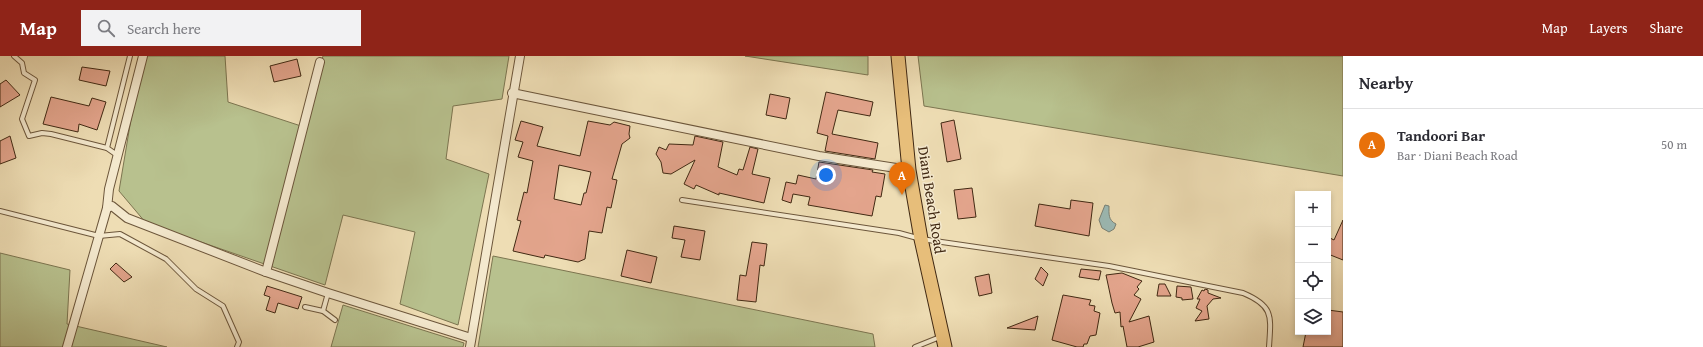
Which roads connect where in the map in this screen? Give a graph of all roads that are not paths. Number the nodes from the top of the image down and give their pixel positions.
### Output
1 (14, 56) edge
2 (130, 56) edge
3 (143, 56) edge
4 (520, 56) edge
5 (898, 56) edge
6 (320, 62) dead end
7 (512, 93) junction
8 (107, 148) junction
9 (117, 155) junction
10 (909, 170) junction
11 (682, 200) dead end
12 (107, 208) junction
13 (0, 211) edge
14 (99, 236) junction
15 (921, 238) junction
16 (266, 272) junction
17 (328, 293) junction
18 (305, 307) dead end
19 (323, 311) junction
20 (335, 320) dead end
21 (471, 338) junction
22 (944, 342) edge
23 (67, 347) edge
24 (237, 347) edge
25 (470, 347) edge
26 (914, 347) edge
27 (1269, 347) edge

1 - 8 lane
2 - 8 lane
3 - 9 street
4 - 7 street
5 - 10 main road, Diani Beach Road
6 - 16 street
7 - 10 street
7 - 21 street
8 - 9 lane
9 - 12 street
10 - 15 main road, Diani Beach Road
11 - 15 lane
12 - 14 street
12 - 16 street
13 - 14 lane
14 - 23 street
14 - 24 lane
15 - 22 main road, Diani Beach Road
15 - 27 lane
16 - 17 street
17 - 19 lane
17 - 21 street
18 - 19 lane
19 - 20 lane
21 - 25 street
22 - 26 lane

